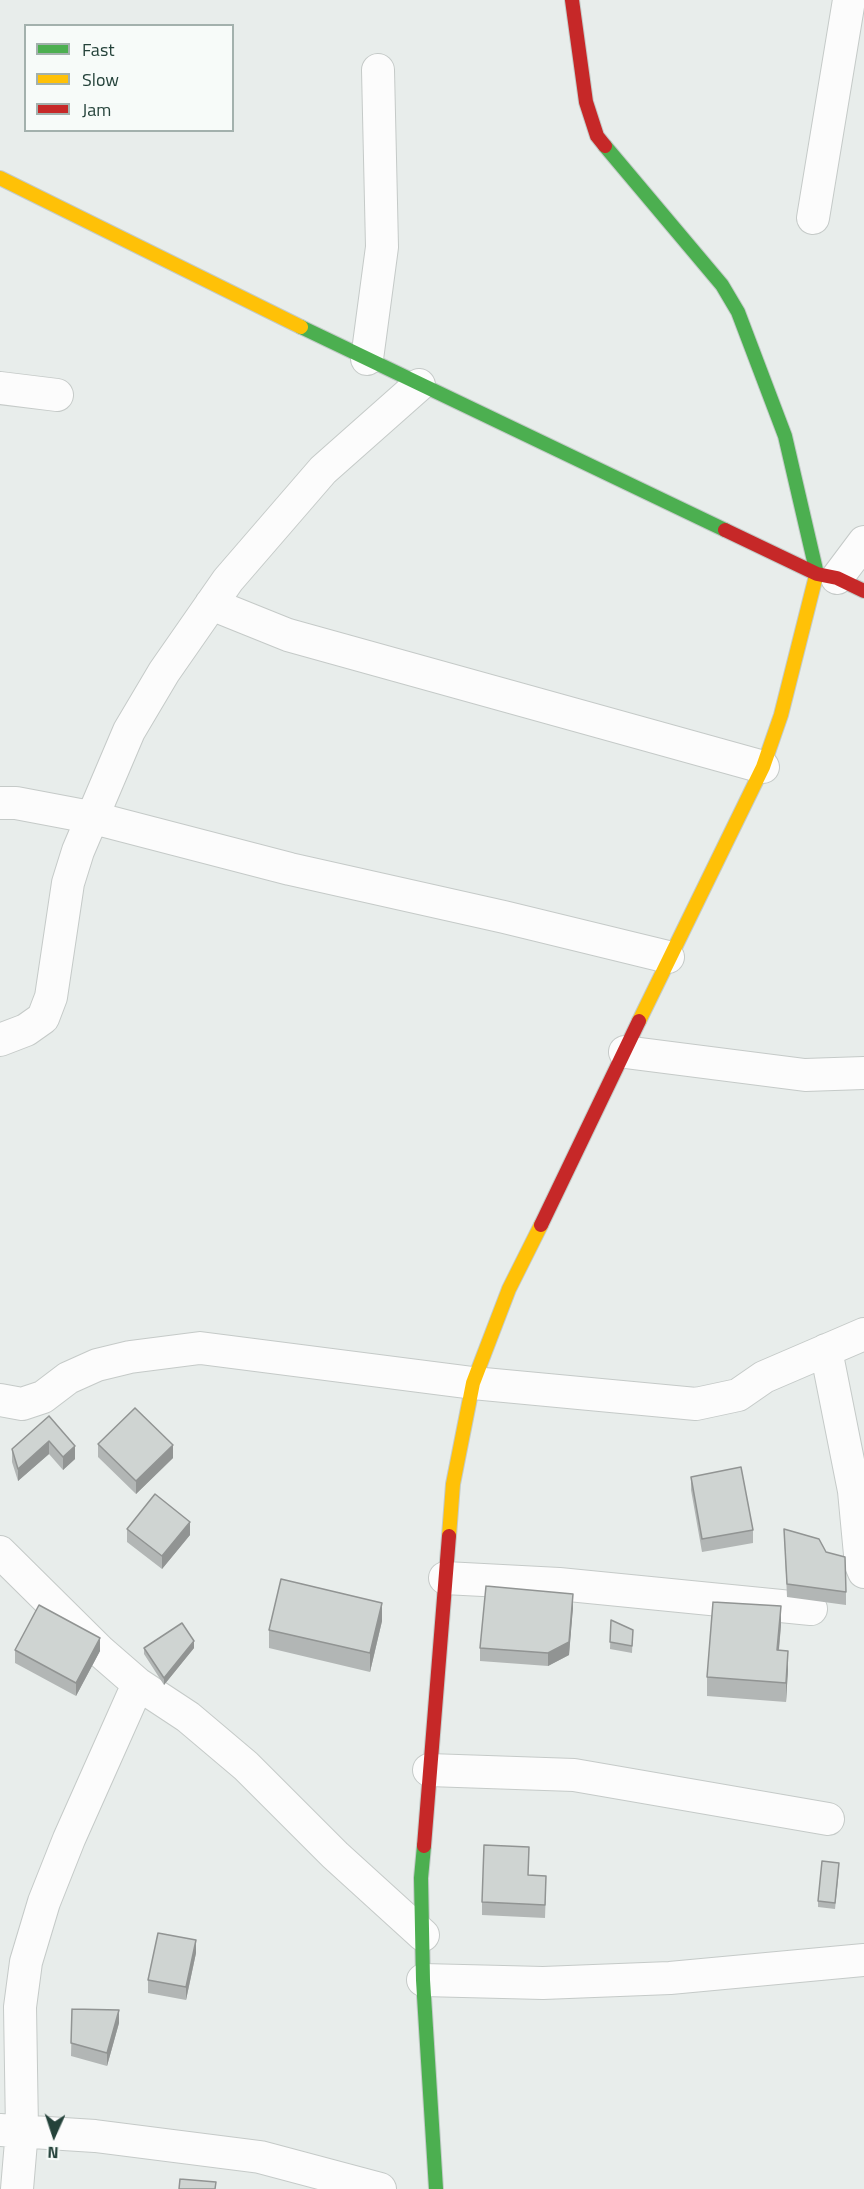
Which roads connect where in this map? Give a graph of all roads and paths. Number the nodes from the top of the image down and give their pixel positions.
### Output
1 (572, 0) edge
2 (849, 0) edge
3 (378, 70) dead end
4 (0, 178) edge
5 (813, 218) dead end
6 (367, 359) junction
7 (419, 385) junction
8 (0, 388) edge
9 (57, 395) dead end
10 (864, 542) edge
11 (839, 581) edge
12 (211, 604) junction
13 (763, 767) junction
14 (0, 803) edge
15 (90, 817) junction
16 (668, 957) junction
17 (0, 1040) edge
18 (625, 1052) junction
19 (864, 1073) edge
20 (864, 1334) edge
21 (825, 1350) junction
22 (473, 1383) junction
23 (0, 1400) edge
24 (0, 1552) edge
25 (864, 1572) edge
26 (445, 1578) junction
27 (811, 1609) dead end
28 (138, 1684) junction
29 (429, 1770) junction
30 (828, 1819) dead end
31 (423, 1935) junction
32 (864, 1960) edge
33 (423, 1980) junction
34 (11, 2130) edge
35 (17, 2189) edge
36 (380, 2189) edge
37 (436, 2189) edge

1 - 11 street
2 - 5 street
3 - 6 street
4 - 6 street
6 - 7 street
7 - 11 street
7 - 12 street
8 - 9 street
10 - 11 street
11 - 13 street
12 - 13 street
12 - 15 street
13 - 16 street
14 - 15 street
15 - 16 street
15 - 17 street
16 - 18 street
18 - 19 street
18 - 22 street
20 - 21 street
21 - 22 street
21 - 25 street
22 - 23 street
22 - 26 street
24 - 28 street
26 - 27 street
26 - 29 street
28 - 31 street
28 - 34 street
29 - 30 street
29 - 31 street
31 - 33 street
32 - 33 street
33 - 37 street
34 - 35 street
34 - 36 street

